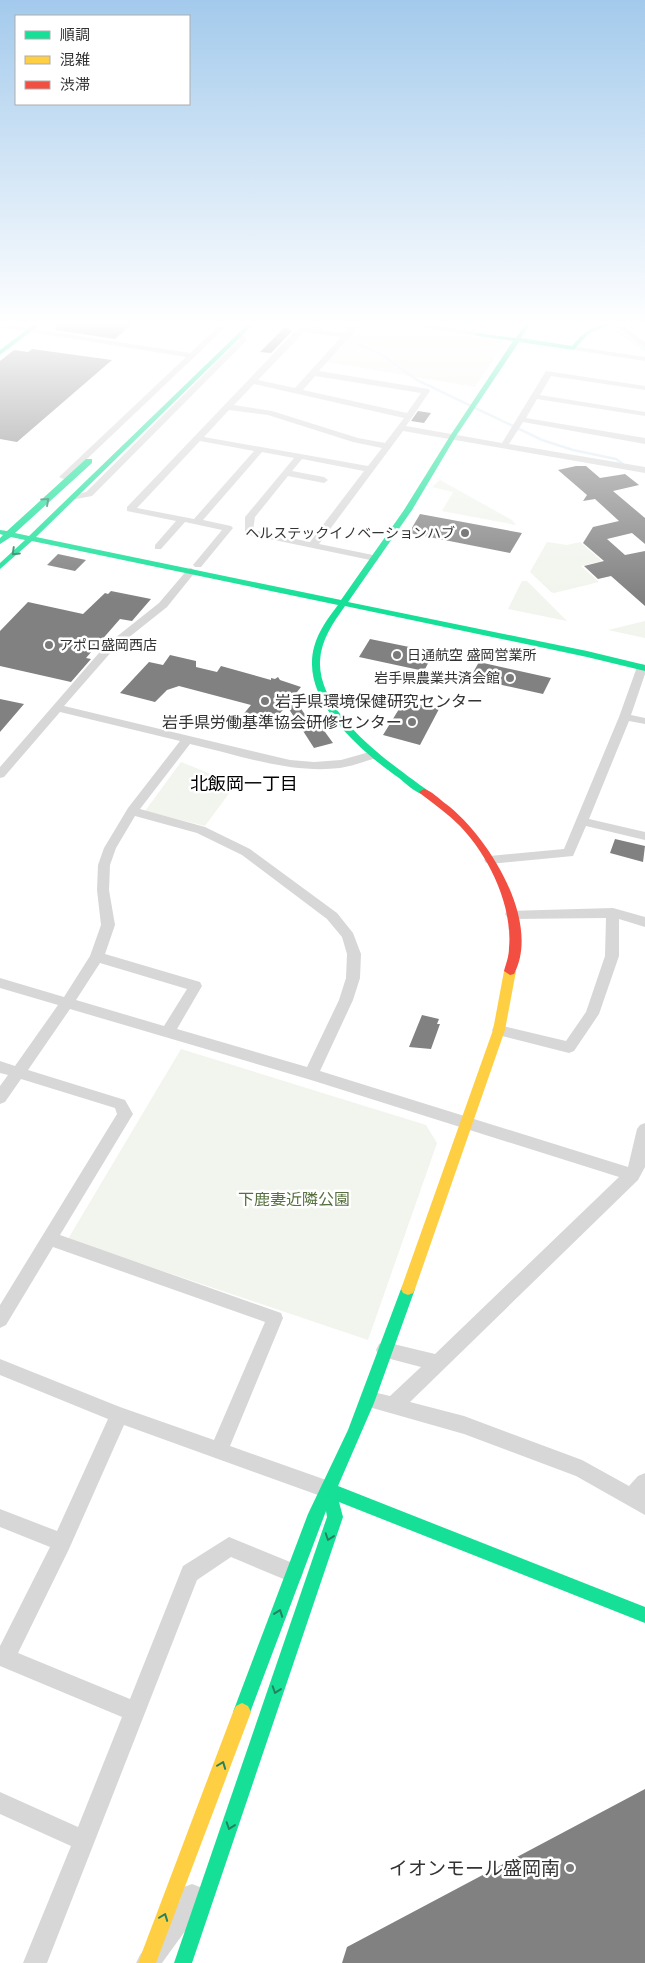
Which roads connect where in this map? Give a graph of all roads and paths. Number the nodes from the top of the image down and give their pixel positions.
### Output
1 (127, 416) edge
2 (137, 416) edge
3 (158, 416) edge
4 (220, 416) edge
5 (274, 416) edge
6 (408, 416) edge
7 (466, 416) edge
8 (521, 416) edge
9 (519, 419) junction
10 (401, 428) junction
11 (453, 436) junction
12 (198, 438) junction
13 (645, 441) edge
14 (387, 446) junction
15 (504, 446) junction
16 (260, 449) junction
17 (300, 456) junction
18 (369, 469) junction
19 (645, 470) edge
20 (287, 473) junction
21 (70, 479) junction
22 (324, 480) dead end
23 (183, 519) junction
24 (0, 522) edge
25 (196, 522) junction
26 (19, 526) junction
27 (5, 533) edge
28 (34, 534) junction
29 (0, 542) edge
30 (313, 545) junction
31 (158, 547) dead end
32 (375, 558) junction
33 (0, 567) edge
34 (195, 568) junction
35 (346, 600) junction
36 (644, 664) edge
37 (57, 708) junction
38 (625, 717) junction
39 (645, 721) edge
40 (187, 740) junction
41 (373, 754) junction
42 (0, 774) edge
43 (132, 811) junction
44 (582, 822) junction
45 (645, 836) edge
46 (490, 860) junction
47 (613, 913) junction
48 (512, 914) junction
49 (645, 922) edge
50 (97, 957) junction
51 (0, 983) edge
52 (67, 1003) junction
53 (499, 1030) junction
54 (168, 1032) junction
55 (0, 1067) edge
56 (18, 1072) junction
57 (311, 1074) junction
58 (0, 1098) edge
59 (467, 1123) junction
60 (645, 1129) edge
61 (645, 1154) edge
62 (632, 1175) junction
63 (49, 1238) junction
64 (0, 1320) edge
65 (385, 1350) junction
66 (438, 1363) junction
67 (0, 1367) edge
68 (369, 1399) junction
69 (394, 1405) junction
70 (119, 1415) junction
71 (219, 1449) junction
72 (645, 1482) edge
73 (330, 1490) junction
74 (638, 1502) edge
75 (0, 1518) edge
76 (62, 1542) junction
77 (293, 1573) junction
78 (645, 1615) edge
79 (3, 1657) edge
80 (136, 1712) junction
81 (246, 1780) junction
82 (0, 1803) edge
83 (85, 1841) junction
84 (35, 1963) edge
85 (147, 1963) edge
86 (183, 1963) edge

1 - 21 street
2 - 21 main road
3 - 28 main road
4 - 12 street
5 - 14 street
6 - 10 street
7 - 11 main road
8 - 9 street
9 - 13 street
9 - 15 street
10 - 11 street
10 - 14 street
11 - 15 street
11 - 32 main road
12 - 16 street
12 - 23 street
14 - 18 street
15 - 19 street
16 - 17 street
16 - 25 street
17 - 18 street
17 - 20 street
18 - 30 street
20 - 22 street
20 - 30 street
26 -> 21 main road
23 - 25 street
23 - 31 street
24 - 26 main road
25 - 34 street
26 - 27 main road
26 - 28 main road
27 - 28 main road
27 - 29 main road
28 -> 33 main road
28 - 34 main road
30 - 32 street
32 - 35 main road
34 - 35 main road
34 - 37 street
35 - 36 main road
35 - 41 main road
36 - 38 street
37 - 40 street
37 - 42 street
38 - 39 street
38 - 44 street
40 - 41 street
40 - 43 street
41 - 46 main road
43 - 50 street
43 - 57 street
44 - 45 street
44 - 46 street
46 - 48 main road
47 - 48 street
47 - 49 street
47 - 53 street
48 - 53 main road
50 - 52 street
50 - 54 street
51 - 52 street
52 - 54 street
52 - 56 street
53 - 59 main road
54 - 57 street
55 - 56 street
56 - 58 street
56 - 63 street
57 - 59 street
59 - 62 street
59 - 65 main road
60 - 62 street
61 - 62 street
62 - 66 street
63 - 64 street
63 - 71 street
65 - 66 street
65 - 68 main road
66 - 69 street
67 - 70 street
68 - 69 street
68 - 73 main road
69 - 74 street
70 - 71 street
70 - 76 street
71 - 73 street
72 - 74 street
73 - 77 main road
73 - 78 main road
73 -> 81 main road
75 - 76 street
76 - 79 street
77 - 80 street
85 -> 77 main road
79 - 80 street
80 - 83 street
81 - 85 street
81 -> 86 main road
82 - 83 street
83 - 84 street

